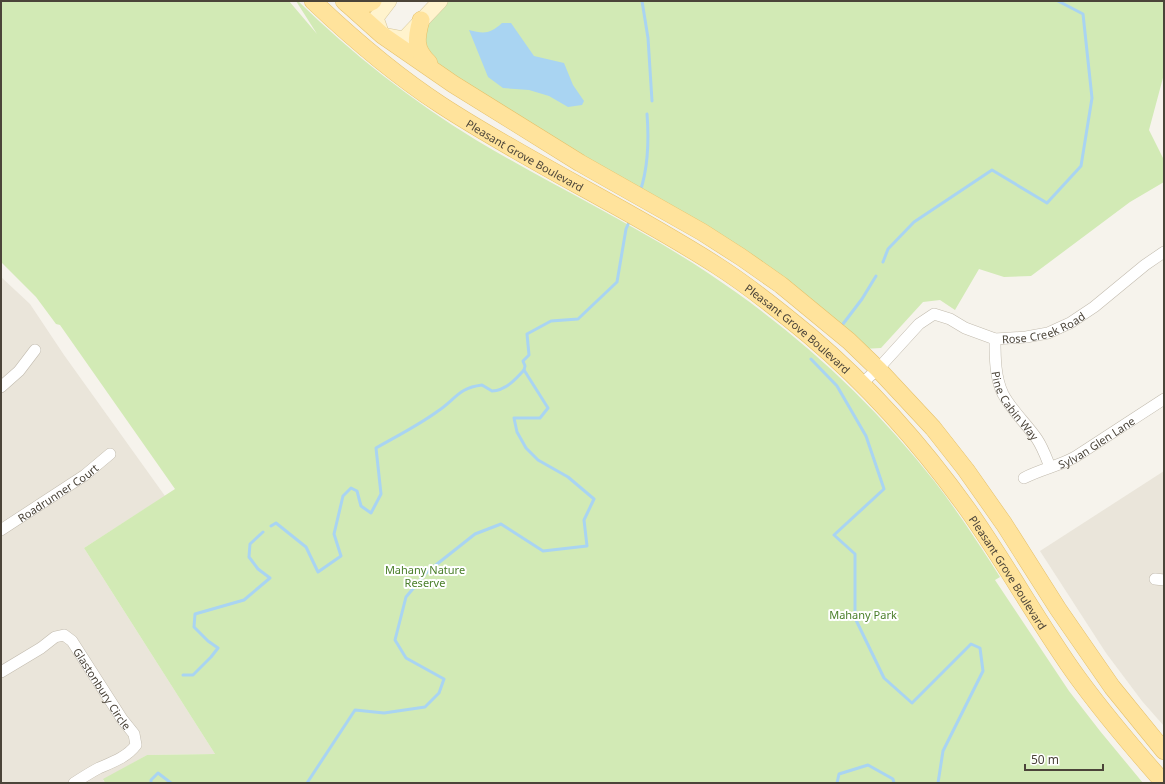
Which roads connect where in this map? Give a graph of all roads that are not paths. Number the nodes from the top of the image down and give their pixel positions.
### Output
1 (313, 1) edge
2 (373, 1) edge
3 (390, 1) edge
4 (440, 1) edge
5 (345, 2) edge
6 (421, 20) junction
7 (382, 35) junction
8 (369, 52) junction
9 (453, 84) junction
10 (1164, 252) edge
11 (995, 338) junction
12 (35, 350) dead end
13 (878, 369) junction
14 (861, 384) junction
15 (1, 387) edge
16 (1164, 399) edge
17 (110, 454) dead end
18 (1050, 467) junction
19 (1024, 478) dead end
20 (2, 527) edge
21 (1, 672) edge
22 (1164, 751) edge
23 (74, 783) edge
24 (1164, 783) edge

1 - 8 main road, Pleasant Grove Boulevard
2 - 5 main road
3 - 7 street
4 - 6 street
5 - 7 main road, Pleasant Grove Boulevard
6 - 7 street
6 - 9 main road
7 - 8 street
7 - 9 main road, Pleasant Grove Boulevard
8 - 14 main road, Pleasant Grove Boulevard
9 - 13 main road, Pleasant Grove Boulevard
10 - 11 street, Rose Creek Road
11 - 13 street, Rose Creek Road
11 - 18 street, Pine Cabin Way
12 - 15 street
13 - 14 street, Rose Creek Road
13 - 22 main road, Pleasant Grove Boulevard
14 - 24 main road, Pleasant Grove Boulevard
16 - 18 street, Sylvan Glen Lane
17 - 20 street, Roadrunner Court
18 - 19 street, Sylvan Glen Lane
21 - 23 street, Glastonbury Circle

